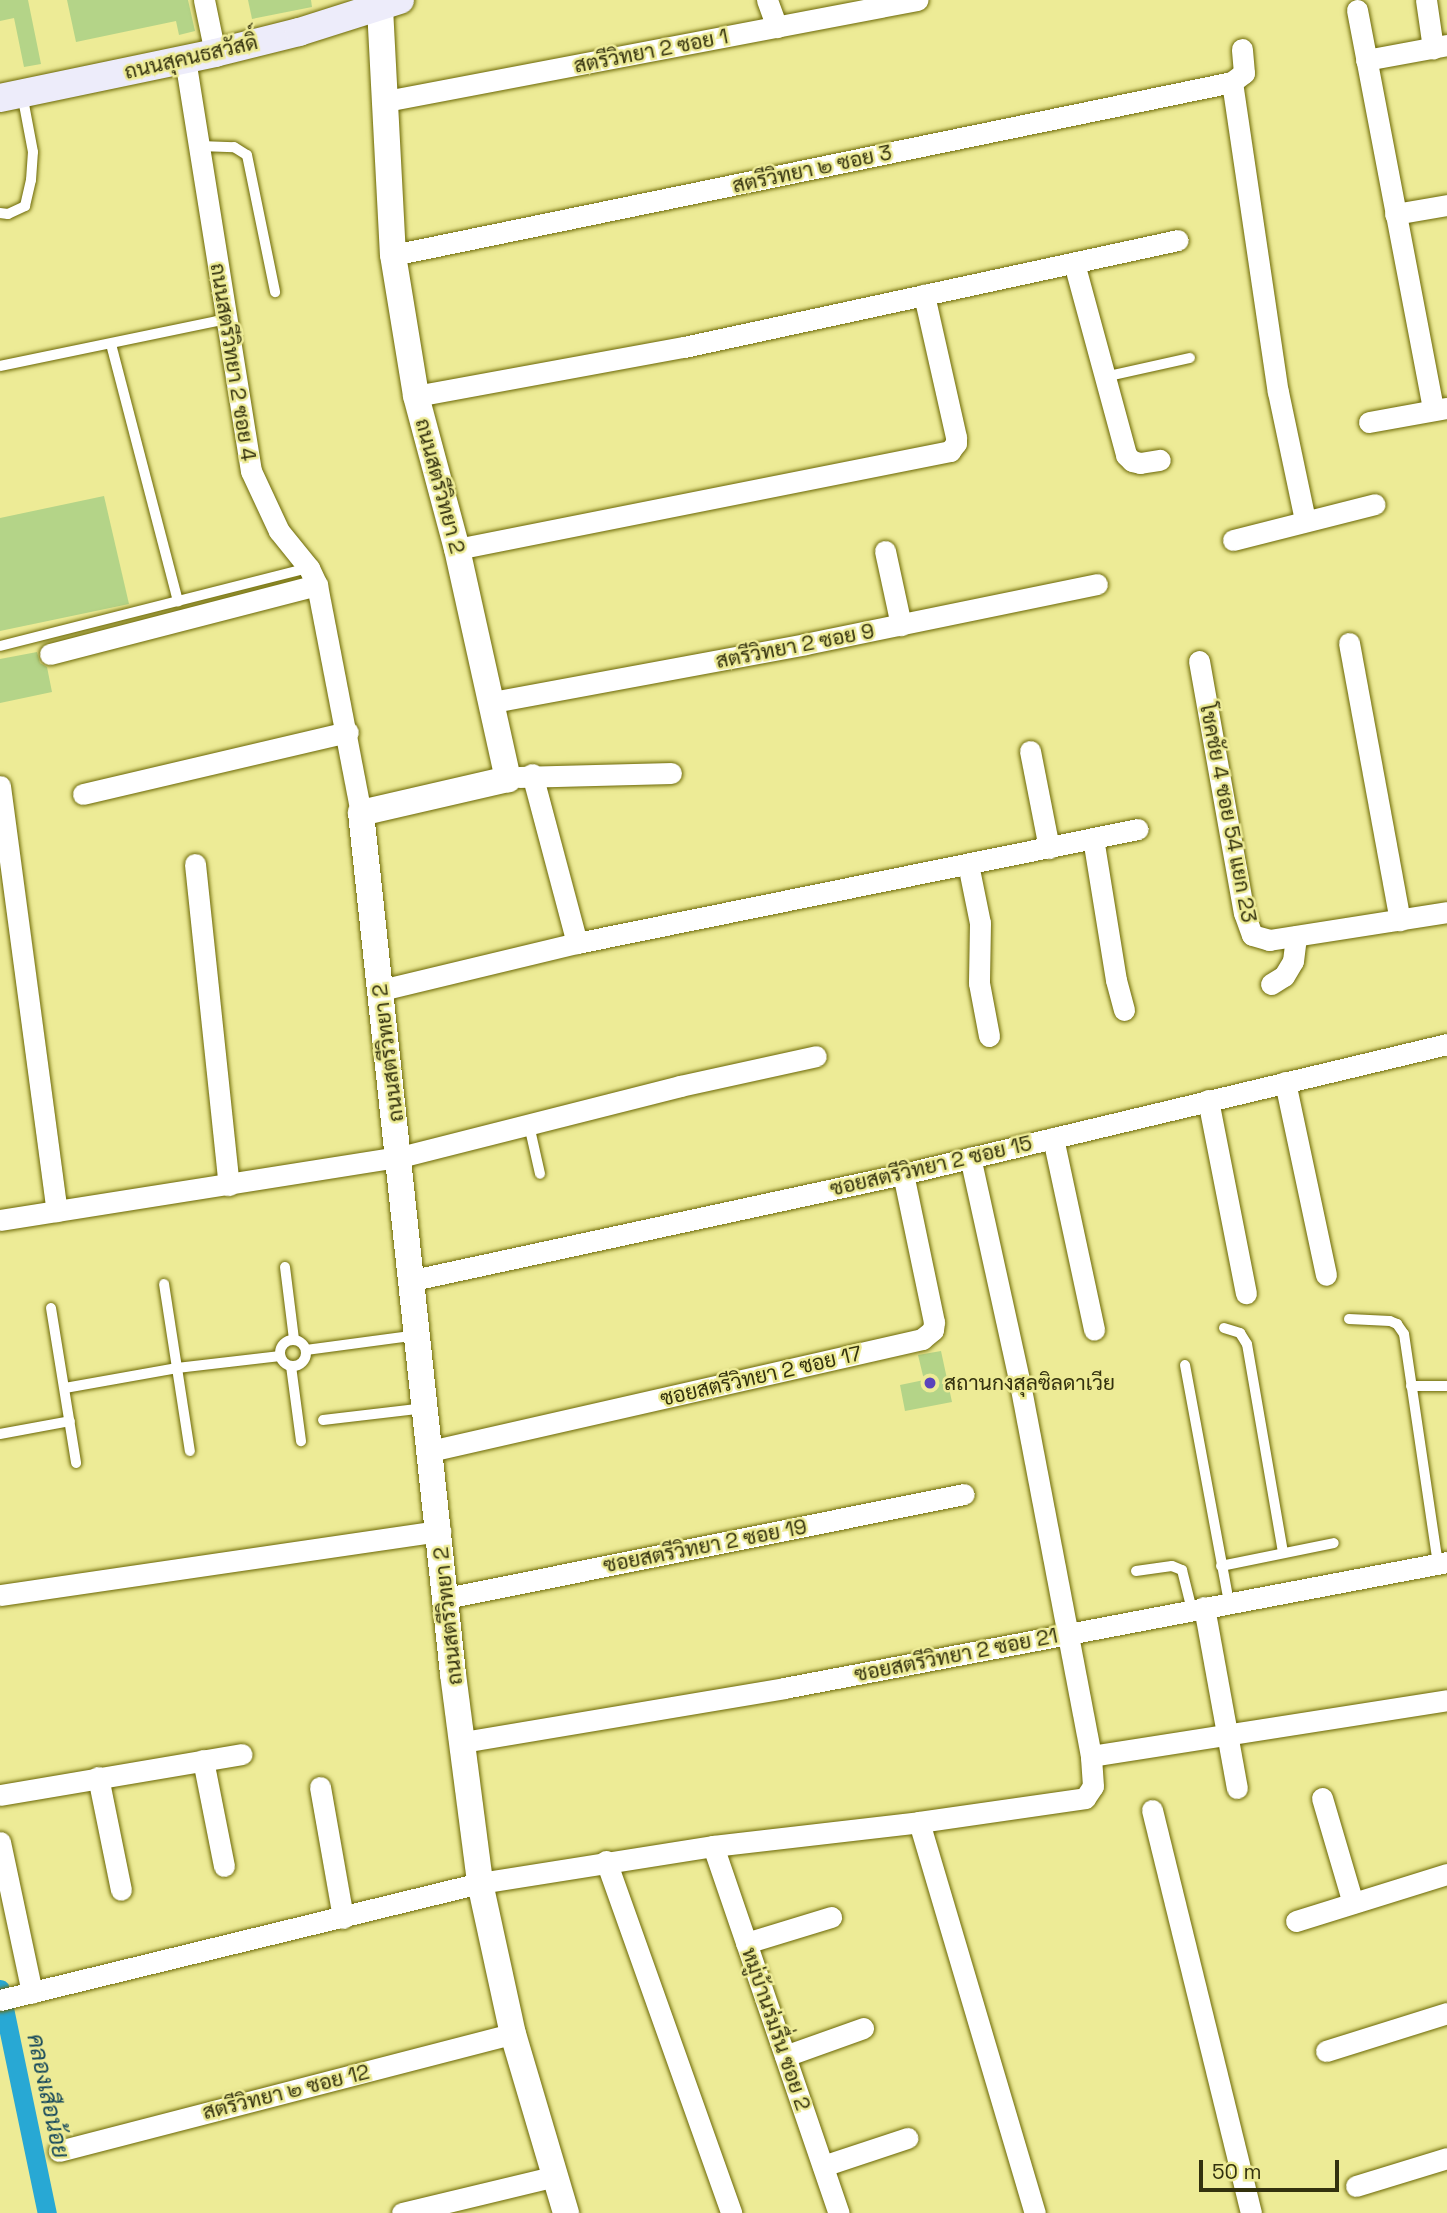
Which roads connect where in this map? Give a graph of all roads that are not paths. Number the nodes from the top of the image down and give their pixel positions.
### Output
1 (204, 0) edge
2 (767, 0) edge
3 (917, 0) edge
4 (1426, 0) edge
5 (386, 3) edge
6 (1357, 10) dead end
7 (777, 27) junction
8 (1440, 47) edge
9 (1242, 49) dead end
10 (215, 53) junction
11 (185, 59) junction
12 (1366, 60) junction
13 (1232, 82) junction
14 (11, 96) edge
15 (386, 102) junction
16 (200, 146) junction
17 (1447, 205) edge
18 (0, 213) edge
19 (1395, 214) junction
20 (1178, 240) dead end
21 (393, 256) junction
22 (1074, 263) junction
23 (275, 292) dead end
24 (924, 295) junction
25 (226, 319) junction
26 (111, 344) junction
27 (1190, 358) dead end
28 (0, 366) edge
29 (1104, 377) junction
30 (416, 396) junction
31 (1440, 409) edge
32 (1369, 422) dead end
33 (1160, 460) dead end
34 (1375, 504) dead end
35 (1305, 520) junction
36 (1233, 540) dead end
37 (457, 549) junction
38 (885, 551) dead end
39 (313, 577) junction
40 (1097, 584) dead end
41 (178, 601) junction
42 (901, 625) junction
43 (1349, 643) dead end
44 (0, 646) edge
45 (50, 654) dead end
46 (1199, 661) dead end
47 (493, 702) junction
48 (348, 732) junction
49 (1030, 751) dead end
50 (671, 773) dead end
51 (520, 777) junction
52 (0, 786) edge
53 (83, 794) dead end
54 (361, 813) junction
55 (1138, 829) dead end
56 (1093, 838) junction
57 (1049, 848) junction
58 (195, 864) dead end
59 (968, 864) junction
60 (1447, 912) edge
61 (1400, 920) junction
62 (1296, 936) junction
63 (577, 943) junction
64 (1271, 984) dead end
65 (381, 989) junction
66 (1124, 1010) dead end
67 (989, 1036) dead end
68 (1447, 1044) edge
69 (816, 1056) dead end
70 (1285, 1082) junction
71 (1208, 1100) junction
72 (529, 1125) junction
73 (1053, 1138) junction
74 (400, 1157) junction
75 (970, 1157) junction
76 (540, 1174) dead end
77 (903, 1174) junction
78 (229, 1185) junction
79 (57, 1211) junction
80 (0, 1220) edge
81 (285, 1267) dead end
82 (1326, 1275) dead end
83 (414, 1280) junction
84 (164, 1284) dead end
85 (1246, 1293) dead end
86 (51, 1308) dead end
87 (1349, 1319) dead end
88 (1224, 1328) dead end
89 (1094, 1330) dead end
90 (418, 1335) junction
91 (294, 1339) junction
92 (306, 1350) junction
93 (280, 1356) junction
94 (1185, 1365) dead end
95 (291, 1366) junction
96 (177, 1368) junction
97 (1411, 1386) junction
98 (1447, 1386) edge
99 (65, 1388) junction
100 (426, 1408) junction
101 (323, 1420) dead end
102 (70, 1421) junction
103 (0, 1434) edge
104 (301, 1441) dead end
105 (190, 1451) dead end
106 (430, 1451) junction
107 (76, 1463) dead end
108 (964, 1494) dead end
109 (440, 1531) junction
110 (1334, 1543) dead end
111 (1283, 1553) junction
112 (1442, 1562) edge
113 (1222, 1566) junction
114 (1136, 1571) dead end
115 (0, 1595) edge
116 (446, 1598) junction
117 (1229, 1602) junction
118 (1198, 1609) junction
119 (1069, 1634) junction
120 (1447, 1700) edge
121 (1227, 1735) junction
122 (463, 1742) junction
123 (242, 1754) dead end
124 (1091, 1756) junction
125 (203, 1760) junction
126 (98, 1777) junction
127 (320, 1787) dead end
128 (1237, 1788) dead end
129 (0, 1795) edge
130 (1322, 1798) dead end
131 (1152, 1810) dead end
132 (919, 1822) junction
133 (0, 1842) edge
134 (713, 1846) junction
135 (606, 1861) junction
136 (224, 1866) dead end
137 (1447, 1874) edge
138 (480, 1883) junction
139 (121, 1890) dead end
140 (1353, 1903) junction
141 (831, 1917) dead end
142 (343, 1918) junction
143 (1296, 1921) dead end
144 (746, 1943) junction
145 (16, 1997) edge
146 (1447, 2013) edge
147 (863, 2028) dead end
148 (513, 2034) junction
149 (1326, 2051) dead end
150 (785, 2056) junction
151 (907, 2138) dead end
152 (59, 2151) dead end
153 (1447, 2158) edge
154 (823, 2166) junction
155 (556, 2176) junction
156 (1356, 2186) dead end
157 (402, 2213) edge
158 (566, 2213) edge
159 (731, 2213) edge
160 (839, 2213) edge
161 (1035, 2213) edge
162 (1251, 2213) edge

1 - 10 street
2 - 7 street
3 - 7 street, สตรีวิทยา 2 ซอย 1
4 - 8 street
5 - 10 main road, ถนนสุคนธสวัสดิ์
5 - 15 street, ถนนสตรีวิทยา 2
6 - 12 street
7 - 15 street, สตรีวิทยา 2 ซอย 1
8 - 12 street
9 - 13 street
10 - 11 main road, ถนนสุคนธสวัสดิ์
11 - 14 main road, ถนนสุคนธสวัสดิ์
11 - 16 street, ถนนสตรีวิทยา 2 ซอย 4
12 - 19 street
13 - 21 street, สตรีวิทยา ๒ ซอย 3
13 - 35 street
14 - 18 lane
15 - 21 street, ถนนสตรีวิทยา 2
16 - 23 lane
16 - 25 street, ถนนสตรีวิทยา 2 ซอย 4
17 - 19 street
19 - 31 street
20 - 22 street
21 - 30 street, ถนนสตรีวิทยา 2
22 - 24 street
22 - 29 street
24 - 30 street
24 - 37 street
25 - 26 lane
25 - 39 street, ถนนสตรีวิทยา 2 ซอย 4
26 - 28 lane
26 - 41 lane
27 - 29 lane
29 - 33 street
30 - 37 street, ถนนสตรีวิทยา 2
31 - 32 street
34 - 35 street
35 - 36 street
37 - 47 street, ถนนสตรีวิทยา 2
38 - 42 street
39 - 41 lane
39 - 45 street
39 - 48 street, ถนนสตรีวิทยา 2 ซอย 4
40 - 42 street, สตรีวิทยา 2 ซอย 9
41 - 44 lane
42 - 47 street, สตรีวิทยา 2 ซอย 9
43 - 61 street
46 - 62 street, โชคชัย 4 ซอย 54 แยก 23
47 - 51 street, ถนนสตรีวิทยา 2
48 - 53 street
48 - 54 street, ถนนสตรีวิทยา 2 ซอย 4
49 - 57 street
50 - 51 street
51 - 54 street
51 - 63 street
52 - 79 street
54 - 65 street, ถนนสตรีวิทยา 2
55 - 56 street
56 - 57 street
56 - 66 street
57 - 59 street
58 - 78 street
59 - 63 street
59 - 67 street
60 - 61 street, โชคชัย 4 ซอย 54 แยก 23
61 - 62 street, โชคชัย 4 ซอย 54 แยก 23
62 - 64 street
63 - 65 street
65 - 74 street, ถนนสตรีวิทยา 2
68 - 70 street, ซอยสตรีวิทยา 2 ซอย 15
69 - 72 street
70 - 71 street, ซอยสตรีวิทยา 2 ซอย 15
70 - 82 street
71 - 73 street, ซอยสตรีวิทยา 2 ซอย 15
71 - 85 street
72 - 74 street
72 - 76 lane
73 - 75 street, ซอยสตรีวิทยา 2 ซอย 15
73 - 89 street
74 - 78 street
74 - 83 street, ถนนสตรีวิทยา 2
75 - 77 street, ซอยสตรีวิทยา 2 ซอย 15
75 - 119 street
77 - 83 street, ซอยสตรีวิทยา 2 ซอย 15
77 - 106 street, ซอยสตรีวิทยา 2 ซอย 17
78 - 79 street
79 - 80 street
81 - 91 lane
83 - 90 street, ถนนสตรีวิทยา 2
84 - 96 lane
86 - 99 lane
87 - 97 lane
88 - 111 lane
90 - 92 lane
90 - 100 street, ถนนสตรีวิทยา 2
91 - 92 lane
91 - 93 lane
92 - 95 lane
93 - 95 lane
93 - 96 lane
94 - 113 lane
95 - 104 lane
96 - 99 lane
96 - 105 lane
97 - 98 lane
97 - 112 lane
99 - 102 lane
100 - 101 lane
100 - 106 street, ถนนสตรีวิทยา 2
102 - 103 lane
102 - 107 lane
106 - 109 street, ถนนสตรีวิทยา 2
108 - 116 street, ซอยสตรีวิทยา 2 ซอย 19
109 - 115 street
109 - 116 street, ถนนสตรีวิทยา 2
110 - 111 lane
111 - 113 lane
112 - 117 street, ซอยสตรีวิทยา 2 ซอย 21
113 - 117 lane
114 - 118 lane
116 - 122 street, ถนนสตรีวิทยา 2
117 - 118 street, ซอยสตรีวิทยา 2 ซอย 21
118 - 119 street, ซอยสตรีวิทยา 2 ซอย 21
118 - 121 street
119 - 122 street, ซอยสตรีวิทยา 2 ซอย 21
119 - 124 street
120 - 121 street
121 - 124 street
121 - 128 street
122 - 138 street, ถนนสตรีวิทยา 2
123 - 125 street
124 - 132 street
125 - 126 street
125 - 136 street
126 - 129 street
126 - 139 street
127 - 142 street
130 - 140 street
131 - 162 street
132 - 134 street
132 - 161 street
133 - 145 street
134 - 135 street
134 - 144 street, หมู่บ้านร่มรื่น ซอย 2
135 - 138 street
135 - 159 street
137 - 140 street
138 - 142 street
138 - 148 street, ถนนสตรีวิทยา 2
140 - 143 street
141 - 144 street
142 - 145 street
144 - 150 street, หมู่บ้านร่มรื่น ซอย 2
146 - 149 street
147 - 150 street
148 - 152 street, สตรีวิทยา ๒ ซอย 12
148 - 155 street, ถนนสตรีวิทยา 2
150 - 154 street, หมู่บ้านร่มรื่น ซอย 2
151 - 154 street
153 - 156 street
154 - 160 street, หมู่บ้านร่มรื่น ซอย 2
155 - 157 street
155 - 158 street, ถนนสตรีวิทยา 2

